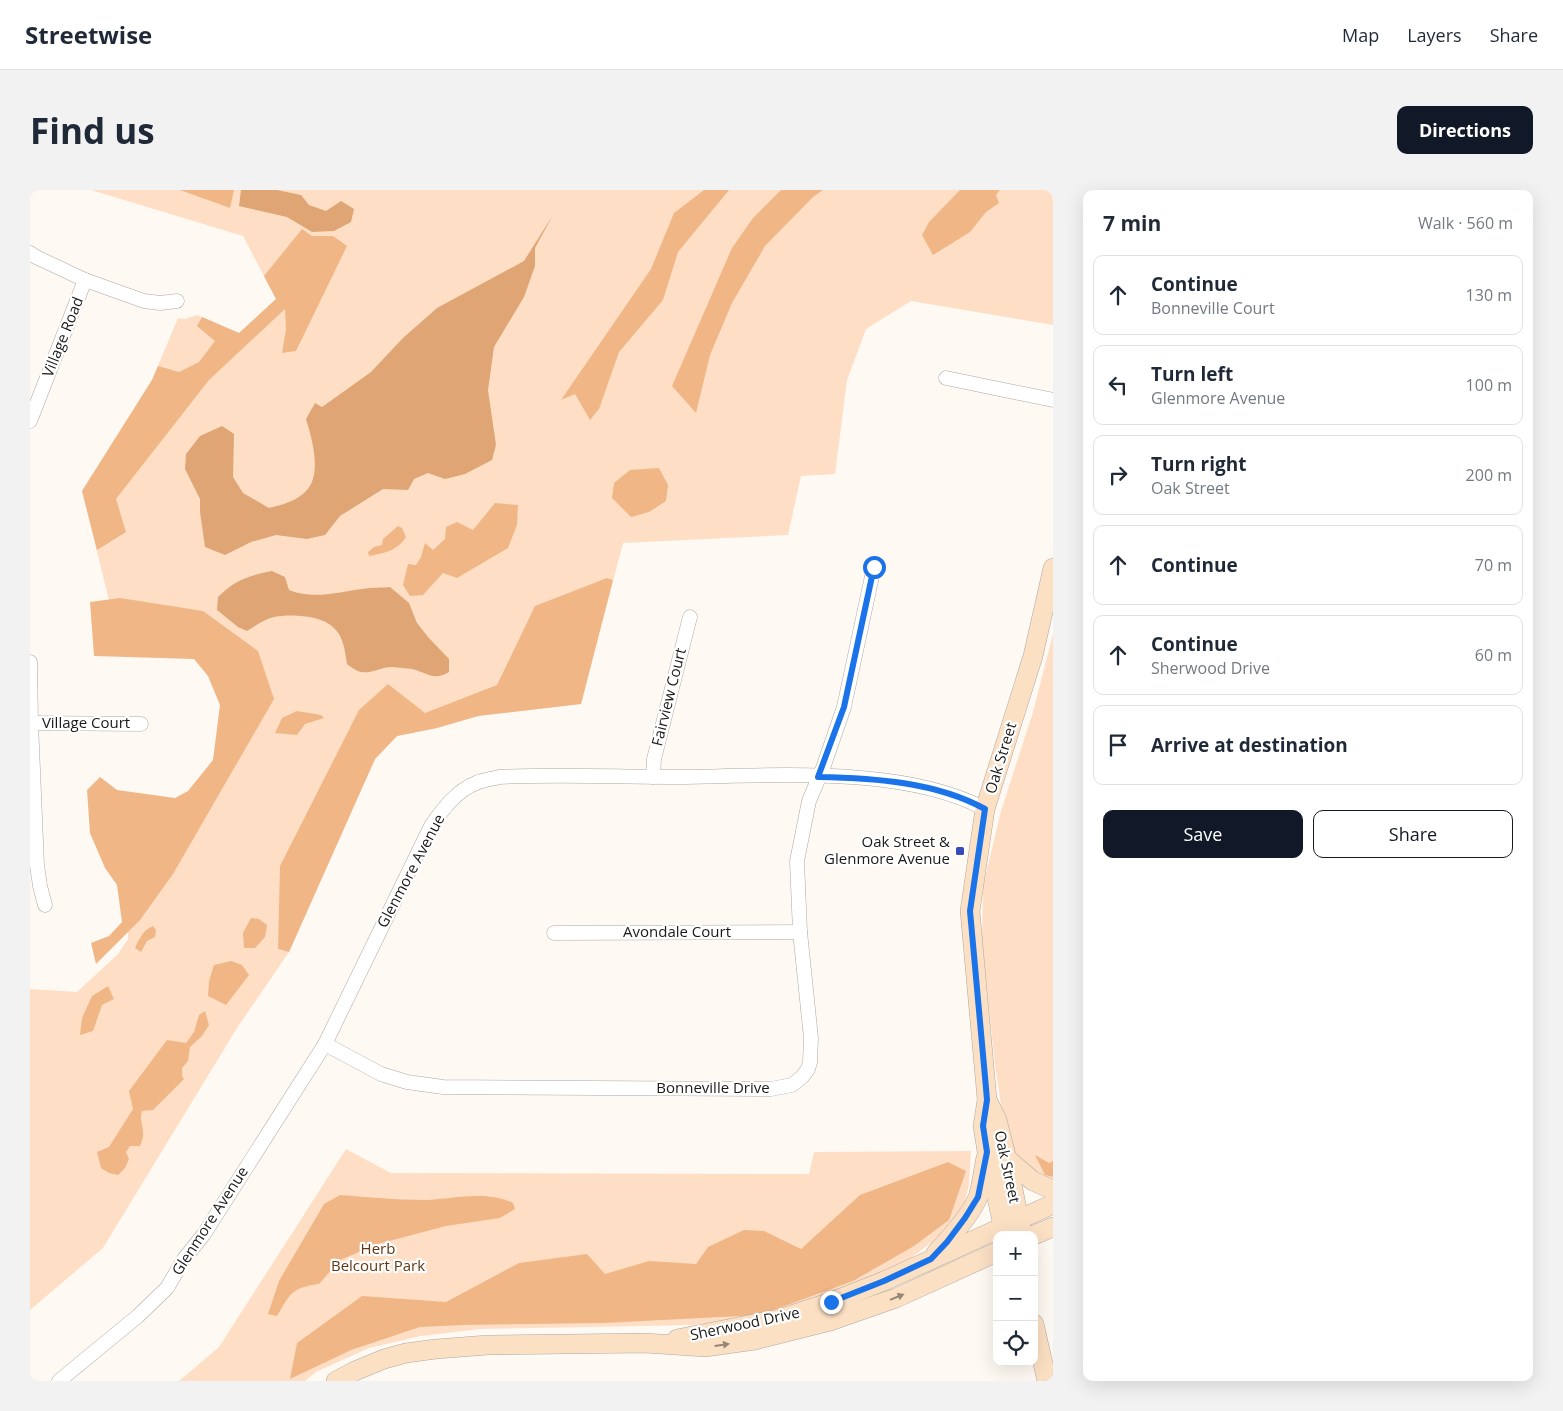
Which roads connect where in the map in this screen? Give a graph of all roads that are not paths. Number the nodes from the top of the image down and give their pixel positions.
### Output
1 (30, 253) edge
2 (86, 280) junction
3 (177, 301) dead end
4 (946, 378) dead end
5 (1053, 400) edge
6 (30, 421) edge
7 (874, 567) dead end
8 (1053, 568) edge
9 (690, 617) dead end
10 (30, 662) edge
11 (31, 723) edge
12 (141, 724) dead end
13 (653, 777) junction
14 (818, 777) junction
15 (985, 809) junction
16 (45, 905) dead end
17 (800, 932) junction
18 (554, 933) dead end
19 (325, 1044) junction
20 (987, 1100) junction
21 (987, 1152) junction
22 (1007, 1159) junction
23 (1053, 1190) edge
24 (1053, 1204) edge
25 (1053, 1226) edge
26 (1012, 1228) edge
27 (1038, 1233) edge
28 (993, 1254) edge
29 (931, 1259) junction
30 (1038, 1342) edge
31 (656, 1343) junction
32 (59, 1381) edge
33 (336, 1381) edge
34 (1047, 1381) edge

1 - 2 street, Village Road
2 - 3 street, Village Road
2 - 6 street, Village Road
4 - 5 street
7 - 14 street, Bonneville Drive
8 - 15 main road, Oak Street
9 - 13 street, Fairview Court
10 - 11 street
11 - 12 street, Village Court
11 - 16 street
13 - 14 street, Glenmore Avenue
13 - 19 street, Glenmore Avenue
14 - 15 street, Glenmore Avenue
14 - 17 street, Bonneville Drive
15 - 20 main road, Oak Street
17 - 18 street, Avondale Court
17 - 19 street, Bonneville Drive
19 - 32 street, Glenmore Avenue
20 - 21 main road, Oak Street
20 - 22 main road, Oak Street
21 - 26 main road, Oak Street
21 - 29 main road
22 - 23 main road
22 - 26 main road, Oak Street
24 - 26 main road, Sherwood Drive
25 - 27 main road
26 - 29 main road, Sherwood Drive
31 -> 28 main road, Sherwood Drive
29 - 31 main road, Sherwood Drive
30 - 34 main road
31 - 33 main road, Sherwood Drive

